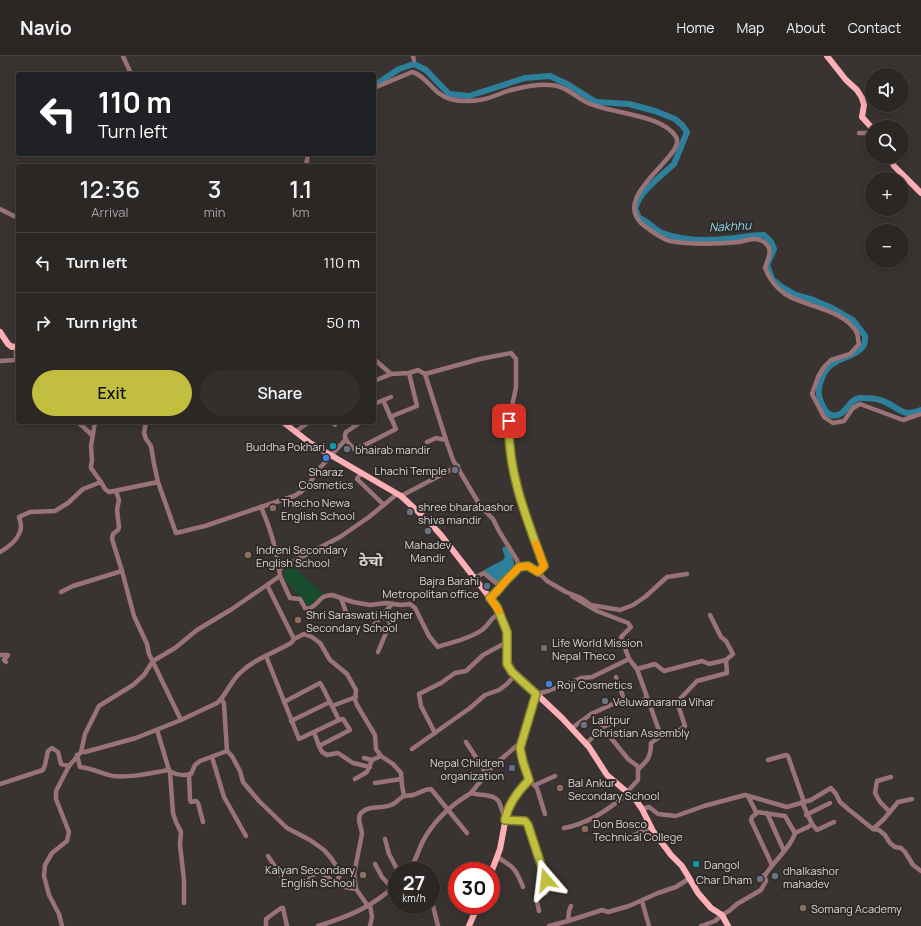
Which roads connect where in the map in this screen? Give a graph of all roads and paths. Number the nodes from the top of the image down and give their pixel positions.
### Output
1 (123, 56) edge
2 (827, 56) edge
3 (130, 72) edge
4 (376, 87) edge
5 (865, 120) edge
6 (860, 133) dead end
7 (865, 133) edge
8 (893, 164) edge
9 (921, 193) edge
10 (0, 209) edge
11 (16, 217) edge
12 (0, 332) edge
13 (16, 346) edge
14 (0, 360) edge
15 (16, 360) edge
16 (376, 361) edge
17 (409, 373) junction
18 (391, 374) junction
19 (425, 374) junction
20 (376, 380) edge
21 (391, 397) dead end
22 (383, 400) junction
23 (376, 403) edge
24 (921, 414) edge
25 (390, 417) junction
26 (80, 424) edge
27 (95, 424) edge
28 (146, 424) edge
29 (285, 424) edge
30 (306, 424) edge
31 (358, 424) edge
32 (295, 432) junction
33 (92, 435) junction
34 (345, 438) junction
35 (446, 440) junction
36 (427, 442) dead end
37 (331, 456) junction
38 (458, 466) junction
39 (361, 473) junction
40 (101, 482) junction
41 (158, 482) junction
42 (116, 491) junction
43 (399, 495) junction
44 (384, 505) junction
45 (261, 507) junction
46 (0, 552) edge
47 (519, 567) junction
48 (279, 569) junction
49 (122, 571) junction
50 (538, 572) junction
51 (687, 574) dead end
52 (280, 576) junction
53 (475, 577) junction
54 (506, 581) junction
55 (462, 584) dead end
56 (267, 585) junction
57 (61, 592) dead end
58 (566, 592) junction
59 (341, 598) junction
60 (490, 598) junction
61 (392, 604) junction
62 (500, 613) junction
63 (710, 615) dead end
64 (382, 616) junction
65 (348, 618) dead end
66 (374, 625) dead end
67 (294, 639) junction
68 (507, 642) junction
69 (378, 652) dead end
70 (0, 655) edge
71 (266, 656) junction
72 (629, 659) junction
73 (726, 660) junction
74 (153, 661) junction
75 (6, 662) dead end
76 (637, 669) junction
77 (515, 675) junction
78 (616, 677) dead end
79 (536, 694) junction
80 (356, 697) junction
81 (647, 698) junction
82 (222, 699) junction
83 (624, 699) junction
84 (284, 702) junction
85 (331, 704) junction
86 (181, 720) junction
87 (339, 720) junction
88 (291, 721) junction
89 (612, 723) dead end
90 (572, 728) junction
91 (156, 730) junction
92 (314, 732) junction
93 (435, 733) junction
94 (661, 736) junction
95 (611, 738) dead end
96 (523, 739) junction
97 (466, 742) dead end
98 (586, 744) junction
99 (319, 746) junction
100 (412, 749) dead end
101 (227, 751) junction
102 (79, 753) junction
103 (212, 756) junction
104 (381, 756) junction
105 (364, 758) dead end
106 (372, 760) junction
107 (768, 760) dead end
108 (69, 766) junction
109 (370, 767) junction
110 (640, 768) junction
111 (169, 771) junction
112 (486, 773) junction
113 (189, 774) junction
114 (554, 776) dead end
115 (891, 777) dead end
116 (401, 778) junction
117 (355, 779) dead end
118 (529, 780) junction
119 (0, 784) edge
120 (375, 784) dead end
121 (535, 785) junction
122 (627, 792) junction
123 (471, 793) junction
124 (404, 796) junction
125 (748, 796) junction
126 (912, 798) dead end
127 (803, 802) junction
128 (830, 803) dead end
129 (448, 809) junction
130 (642, 809) junction
131 (890, 812) junction
132 (757, 813) junction
133 (767, 813) junction
134 (546, 814) dead end
135 (806, 815) junction
136 (506, 819) junction
137 (202, 822) dead end
138 (834, 822) dead end
139 (812, 824) junction
140 (651, 827) junction
141 (564, 828) dead end
142 (873, 829) junction
143 (467, 833) dead end
144 (795, 833) junction
145 (246, 836) dead end
146 (385, 839) dead end
147 (626, 839) dead end
148 (784, 851) junction
149 (268, 856) dead end
150 (497, 857) junction
151 (393, 862) edge
152 (414, 862) edge
153 (495, 862) edge
154 (375, 864) dead end
155 (772, 865) junction
156 (921, 871) edge
157 (690, 878) junction
158 (335, 882) junction
159 (388, 883) edge
160 (523, 887) dead end
161 (356, 889) junction
162 (388, 891) edge
163 (642, 901) junction
164 (184, 903) dead end
165 (369, 906) junction
166 (571, 906) dead end
167 (539, 911) dead end
168 (435, 914) edge
169 (474, 914) edge
170 (722, 915) junction
171 (566, 922) edge
172 (325, 925) edge
173 (62, 926) edge
174 (266, 926) edge
175 (287, 926) edge
176 (318, 926) edge
177 (370, 926) edge
178 (438, 926) edge
179 (469, 926) edge
180 (549, 926) edge
181 (649, 926) edge
182 (701, 926) edge
183 (728, 926) edge

1 - 3 street
2 - 5 main road
4 - 24 street
6 - 7 street
8 - 9 main road
10 - 11 street
12 - 13 main road
14 - 15 street
16 - 18 street
17 - 18 street
17 - 19 street
17 - 25 street
18 - 20 street
19 - 35 street
19 - 50 street
21 - 22 street
22 - 23 street
22 - 25 street
25 - 34 street
26 - 33 street
27 - 33 street
28 - 41 street
29 - 32 main road
30 - 32 street
31 - 34 street
32 - 37 main road
33 - 40 street
34 - 37 street
35 - 36 street
35 - 38 street
37 - 39 main road
37 - 45 street
38 - 43 street
38 - 47 street
39 - 43 main road
39 - 44 street
40 - 42 street
40 - 46 street
41 - 42 street
41 - 45 street
42 - 49 street
43 - 44 street
43 - 53 main road
44 - 48 street
45 - 48 street
47 - 50 street
47 - 54 street
48 - 52 street
49 - 57 street
49 - 74 street
50 - 58 street
51 - 58 street
52 - 56 street
52 - 59 street
53 - 54 street
53 - 55 street
53 - 60 main road
54 - 60 street
56 - 67 street
56 - 74 street
58 - 72 street
59 - 61 street
59 - 65 street
60 - 62 main road
61 - 62 street
61 - 64 street
62 - 68 main road
63 - 73 street
64 - 66 street
64 - 69 street
67 - 71 street
67 - 80 street
68 - 77 main road
68 - 93 street
70 - 75 street
71 - 82 street
71 - 84 street
72 - 76 street
72 - 79 street
73 - 76 street
73 - 94 street
74 - 86 street
74 - 102 street
76 - 81 street
77 - 79 main road
77 - 93 street
78 - 83 street
79 - 90 main road
79 - 96 main road
80 - 85 street
80 - 104 street
81 - 83 street
81 - 94 street
82 - 86 street
82 - 101 street
83 - 90 street
84 - 85 street
84 - 88 street
85 - 87 street
85 - 88 street
86 - 91 street
87 - 92 street
87 - 99 street
88 - 92 street
89 - 98 street
90 - 98 main road
91 - 102 street
91 - 111 street
92 - 99 street
93 - 100 street
94 - 110 street
95 - 110 street
96 - 112 street
96 - 118 main road
97 - 112 street
98 - 122 main road
99 - 109 street
101 - 103 street
101 - 158 street
102 - 108 street
102 - 111 street
103 - 113 street
103 - 145 street
104 - 106 street
104 - 116 street
105 - 106 street
106 - 109 street
107 - 127 street
108 - 119 street
108 - 173 street
109 - 117 street
110 - 122 street
111 - 113 street
111 - 164 street
112 - 123 street
113 - 137 street
114 - 121 street
115 - 131 street
116 - 120 street
116 - 124 street
118 - 121 street
118 - 136 main road
121 - 134 street
122 - 130 main road
122 - 141 street
123 - 129 street
123 - 136 street
124 - 129 street
124 - 161 street
125 - 127 street
125 - 130 street
125 - 132 street
126 - 131 street
127 - 135 street
127 - 142 street
128 - 135 street
129 - 143 street
129 - 152 street
130 - 140 main road
131 - 142 street
132 - 133 street
132 - 155 street
133 - 144 street
133 - 148 street
135 - 139 street
136 - 150 main road
136 - 167 street
138 - 139 street
139 - 144 street
140 - 147 street
140 - 157 main road
142 - 156 street
144 - 148 street
146 - 151 street
148 - 155 street
149 - 158 street
150 - 153 main road
150 - 160 street
154 - 159 street
155 - 170 street
157 - 163 street
157 - 170 main road
158 - 161 street
161 - 165 street
162 - 165 street
163 - 171 street
163 - 181 street
165 - 172 street
165 - 177 street
166 - 171 street
168 - 178 street
169 - 179 main road
170 - 182 street
170 - 183 main road
171 - 180 street
172 - 176 street
174 - 175 street

